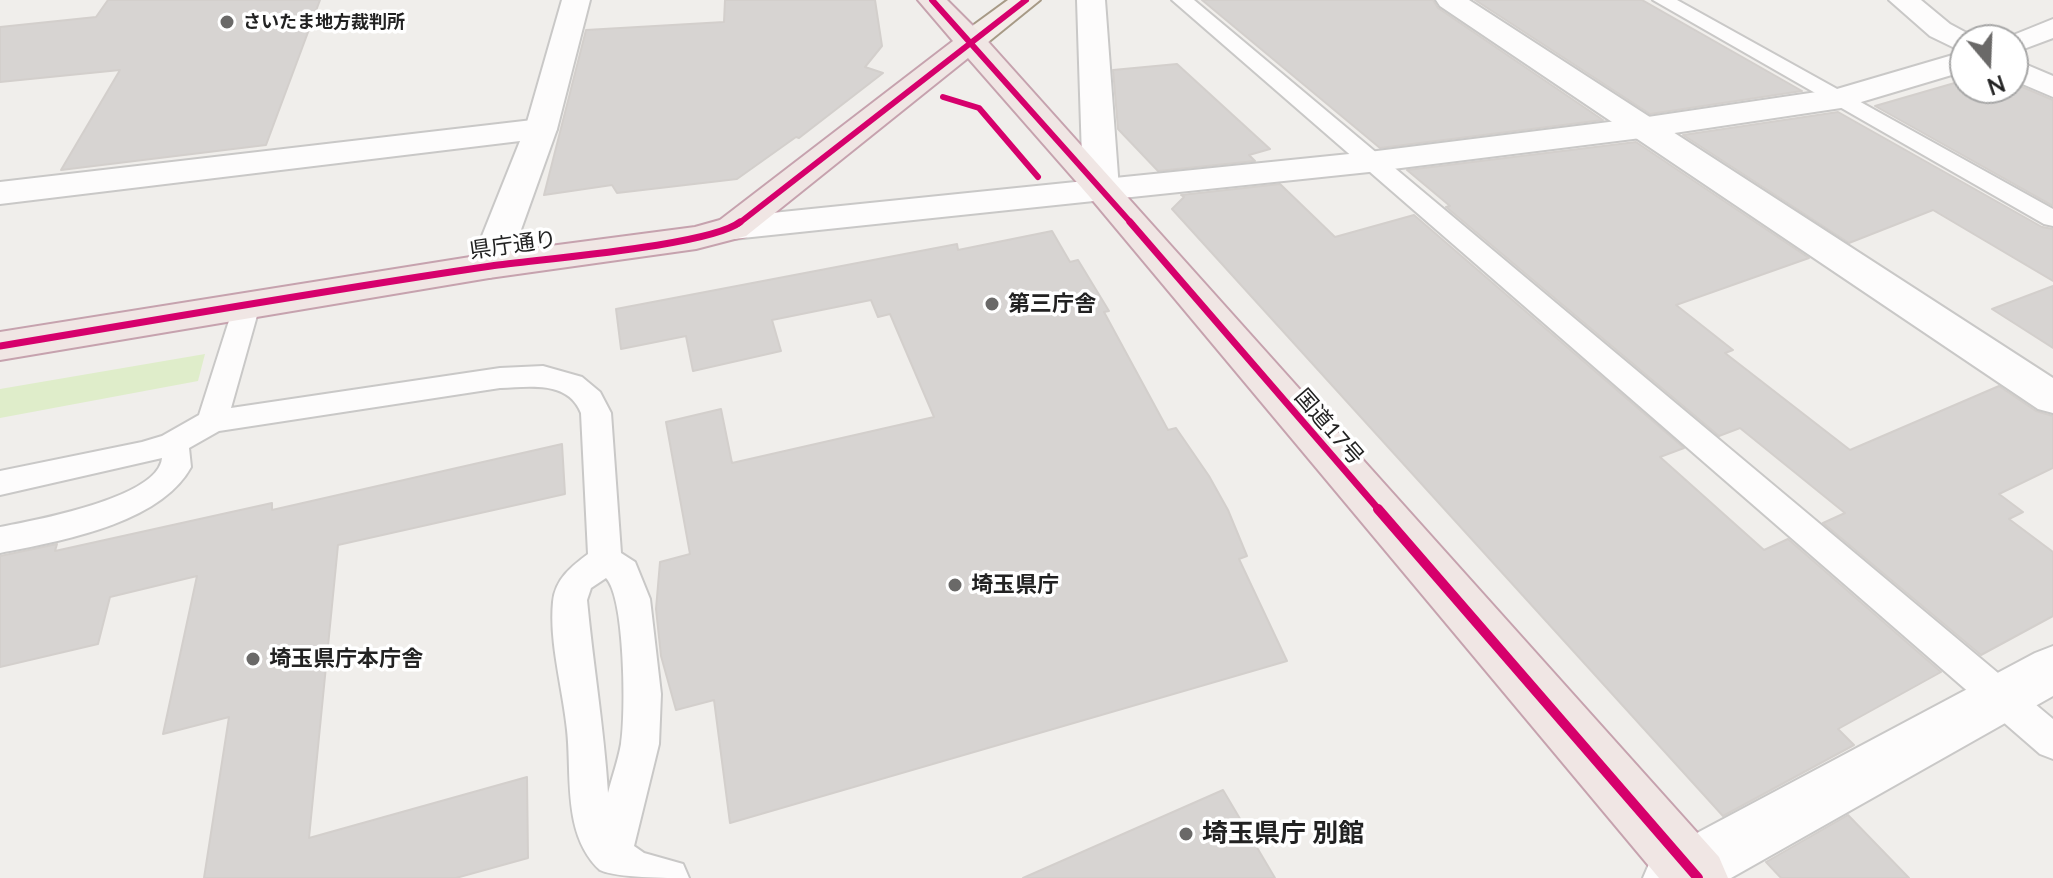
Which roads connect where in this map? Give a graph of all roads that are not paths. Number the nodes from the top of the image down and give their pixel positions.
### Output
1 (576, 0) edge
2 (932, 0) edge
3 (1026, 0) edge
4 (1091, 0) edge
5 (1182, 0) edge
6 (1450, 0) edge
7 (1663, 0) edge
8 (1903, 0) edge
9 (2053, 28) edge
10 (1949, 35) edge
11 (2029, 38) edge
12 (971, 41) junction
13 (1949, 66) edge
14 (2029, 76) edge
15 (2053, 88) edge
16 (1841, 98) junction
17 (1641, 128) junction
18 (541, 129) junction
19 (1369, 162) junction
20 (1101, 189) junction
21 (0, 193) edge
22 (2053, 219) edge
23 (733, 228) junction
24 (489, 266) junction
25 (247, 305) junction
26 (0, 346) edge
27 (2053, 398) edge
28 (212, 421) junction
29 (172, 444) junction
30 (0, 483) edge
31 (0, 540) edge
32 (605, 560) junction
33 (2053, 669) edge
34 (2001, 697) junction
35 (2053, 742) edge
36 (612, 854) junction
37 (1687, 875) edge
38 (669, 878) edge

1 - 18 street
2 - 12 highway, 国道17号
3 - 12 main road
4 - 20 street
5 - 19 lane
6 - 17 street
7 - 16 lane
8 - 10 street
9 - 11 street
12 - 20 highway, 国道17号
12 - 23 highway, 県庁通り
13 - 16 street
14 - 15 street
16 - 17 street
16 - 22 lane
17 - 19 street
17 - 27 street
18 - 21 street
18 - 24 street
19 - 20 street
19 - 34 lane
20 - 23 street
20 - 37 highway, 国道17号
23 - 24 highway, 県庁通り
24 - 25 highway, 県庁通り
25 - 26 highway, 県庁通り
25 - 28 lane
28 - 29 lane
28 - 32 lane
29 - 30 lane
29 - 31 lane
32 - 36 lane
32 - 36 lane
33 - 34 street
34 - 35 lane
34 - 37 street
36 - 38 lane

